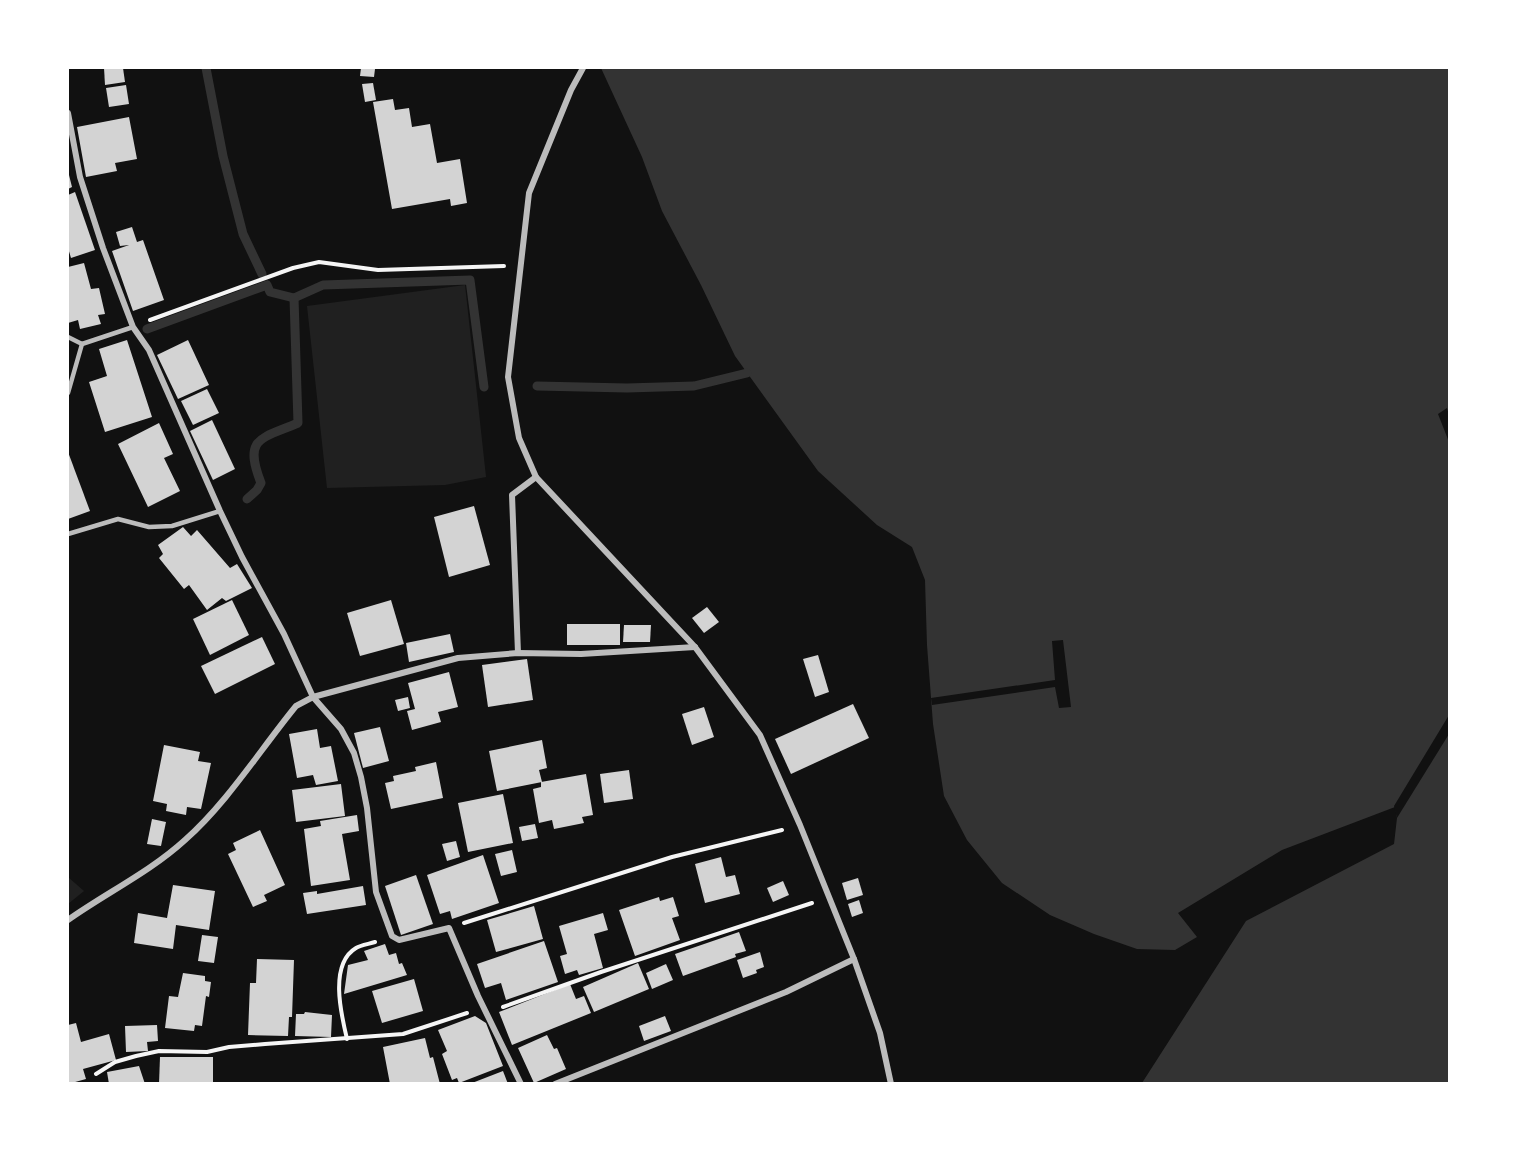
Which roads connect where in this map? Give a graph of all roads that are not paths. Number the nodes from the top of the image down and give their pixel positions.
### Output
1 (583, 68) edge
2 (68, 113) edge
3 (133, 327) junction
4 (68, 337) edge
5 (82, 344) junction
6 (68, 393) edge
7 (536, 477) junction
8 (220, 511) junction
9 (68, 534) edge
10 (695, 647) junction
11 (518, 653) junction
12 (313, 697) junction
13 (68, 920) edge
14 (854, 959) junction
15 (521, 1083) edge
16 (555, 1083) edge
17 (891, 1083) edge

1 - 7 street
2 - 3 street
3 - 5 lane
3 - 8 street
4 - 5 lane
5 - 6 lane
7 - 10 street
7 - 11 street
8 - 9 lane
8 - 12 street
10 - 11 street
10 - 14 street
11 - 12 street
12 - 13 street
12 - 15 street
14 - 16 street
14 - 17 street

